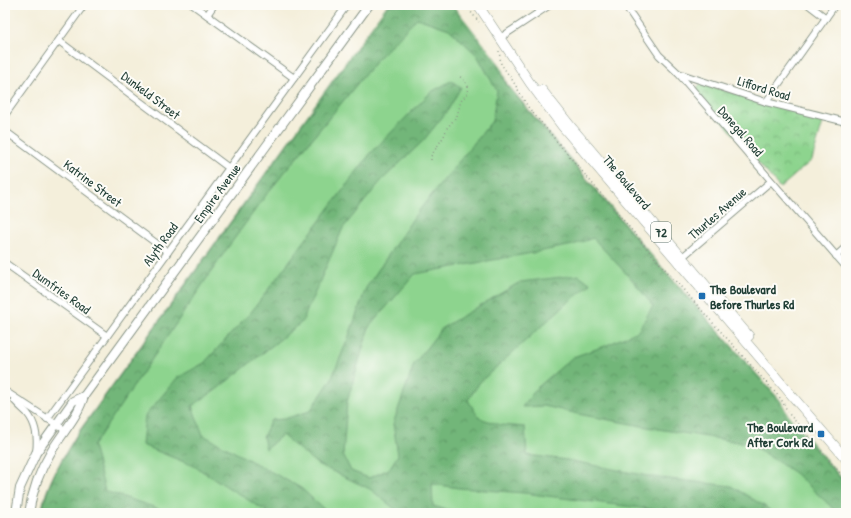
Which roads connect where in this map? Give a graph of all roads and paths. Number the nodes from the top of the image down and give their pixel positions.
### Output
1 (84, 5) edge
2 (193, 5) edge
3 (214, 5) edge
4 (347, 5) edge
5 (368, 5) edge
6 (469, 5) edge
7 (478, 5) edge
8 (486, 5) edge
9 (550, 5) edge
10 (625, 5) edge
11 (809, 5) edge
12 (835, 5) edge
13 (207, 16) junction
14 (826, 18) junction
15 (483, 24) dead end
16 (502, 36) junction
17 (59, 41) junction
18 (498, 48) dead end
19 (677, 72) junction
20 (459, 76) dead end
21 (294, 78) junction
22 (766, 102) junction
23 (5, 115) edge
24 (846, 122) edge
25 (5, 131) edge
26 (431, 160) dead end
27 (229, 168) junction
28 (770, 182) junction
29 (846, 247) edge
30 (168, 252) junction
31 (836, 256) junction
32 (680, 259) junction
33 (5, 263) edge
34 (846, 267) edge
35 (107, 336) junction
36 (7, 393) edge
37 (84, 396) junction
38 (47, 419) junction
39 (57, 424) junction
40 (65, 430) junction
41 (846, 449) edge
42 (36, 454) junction
43 (846, 459) edge
44 (846, 480) edge
45 (16, 513) edge
46 (29, 513) edge

1 - 17 street
2 - 13 street
3 - 13 street
4 - 21 street, Alyth Road
5 - 37 main road, Empire Avenue
6 - 15 path
7 - 16 main road, The Boulevard / 72
8 - 16 main road, The Boulevard / 72
9 - 16 street
10 - 19 street, Donegal Road
11 - 14 street
12 - 14 street
13 - 21 street
14 - 22 street
16 - 32 main road, The Boulevard / 72
17 - 23 street
17 - 27 street, Dunkeld Street
18 - 44 path
19 - 22 street, Lifford Road
19 - 28 street, Donegal Road
20 - 26 path
21 - 27 street, Alyth Road
22 - 24 street, Lifford Road
25 - 30 street, Katrine Street
27 - 30 street, Alyth Road
28 - 31 street, Donegal Road
28 - 32 street, Thurles Avenue
29 - 31 street
30 - 35 street, Alyth Road
31 - 34 street, Donegal Road
32 - 41 main road, The Boulevard / 72
32 - 43 main road, The Boulevard / 72
33 - 35 street, Dumfries Road
35 - 38 street, Alyth Road
36 - 38 street
36 - 42 street
37 - 39 main road, Empire Avenue
37 - 40 main road, Empire Avenue
38 - 39 street
39 - 40 street
39 - 42 main road, Empire Avenue
40 - 46 main road, Empire Avenue
42 - 45 main road, Empire Avenue

